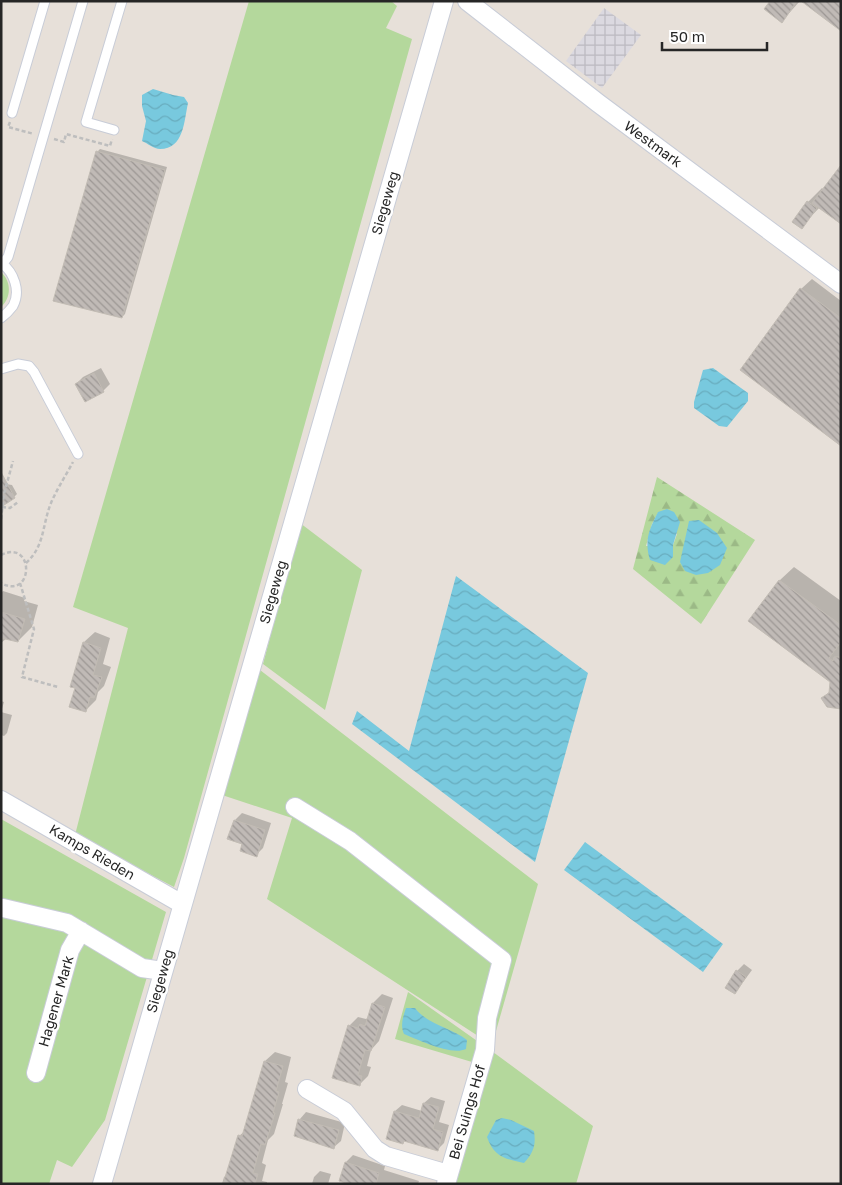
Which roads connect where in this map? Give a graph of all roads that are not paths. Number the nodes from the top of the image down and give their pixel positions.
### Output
1 (45, 1) edge
2 (83, 1) edge
3 (122, 1) edge
4 (444, 1) edge
5 (467, 1) edge
6 (12, 113) road end
7 (114, 130) road end
8 (2, 263) edge
9 (841, 284) edge
10 (1, 318) edge
11 (1, 369) edge
12 (78, 454) road end
13 (1, 800) edge
14 (295, 807) dead end
15 (182, 904) junction
16 (3, 908) dead end
17 (81, 931) junction
18 (163, 971) junction
19 (36, 1073) dead end
20 (307, 1089) dead end
21 (447, 1179) edge
22 (102, 1184) edge

1 - 6 lane
2 - 8 lane
3 - 7 lane
4 - 15 street, Siegeweg
5 - 9 street, Westmark
8 - 10 lane
11 - 12 lane
13 - 15 street, Kamps Rieden
14 - 21 street, Bei Suings Hof
15 - 18 street, Siegeweg
16 - 17 street
17 - 18 street
17 - 19 street, Hagener Mark
18 - 22 street, Siegeweg
20 - 21 street, Bei Suings Hof

